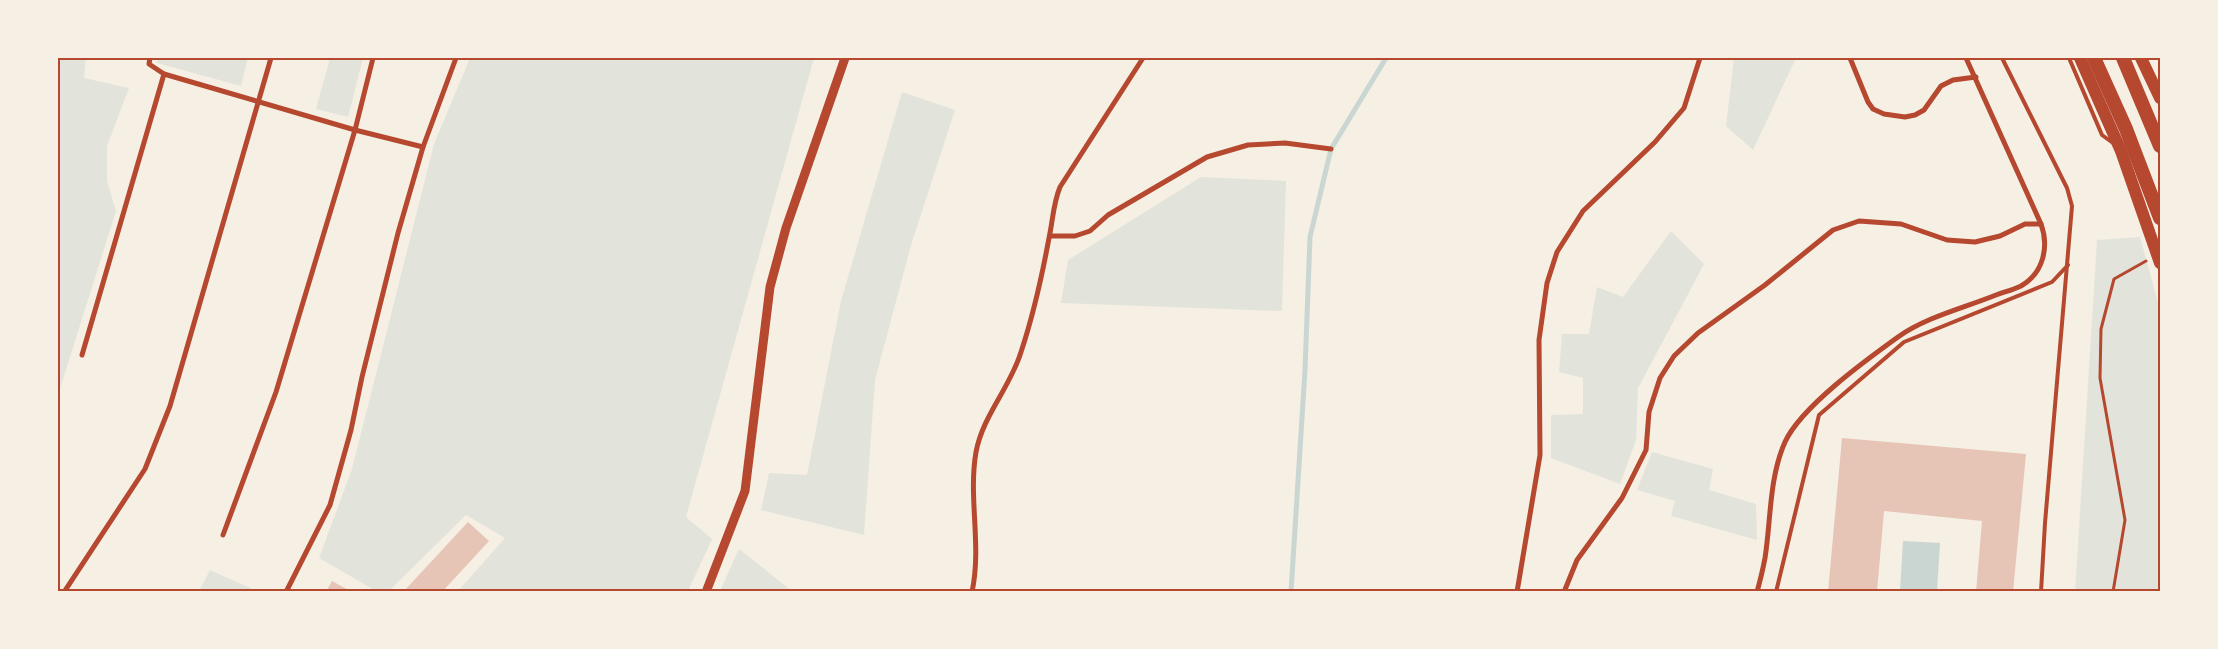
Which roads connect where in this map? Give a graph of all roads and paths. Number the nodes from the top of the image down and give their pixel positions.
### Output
1 (150, 58) edge
2 (271, 58) edge
3 (373, 58) edge
4 (456, 58) edge
5 (845, 58) edge
6 (1143, 58) edge
7 (1700, 58) edge
8 (1850, 58) edge
9 (1966, 58) edge
10 (2002, 58) edge
11 (2069, 58) edge
12 (2080, 58) edge
13 (2094, 58) edge
14 (2122, 58) edge
15 (2141, 58) edge
16 (164, 74) junction
17 (1976, 77) junction
18 (2160, 98) edge
19 (260, 101) junction
20 (355, 130) junction
21 (2118, 145) junction
22 (2160, 146) edge
23 (423, 147) junction
24 (1331, 149) dead end
25 (2160, 218) edge
26 (2041, 224) junction
27 (1050, 236) junction
28 (2159, 259) edge
29 (2068, 265) junction
30 (82, 355) dead end
31 (223, 535) dead end
32 (64, 592) edge
33 (286, 592) edge
34 (706, 592) edge
35 (972, 592) edge
36 (1517, 592) edge
37 (1564, 592) edge
38 (1757, 592) edge
39 (1776, 592) edge
40 (2041, 592) edge
41 (2113, 592) edge

1 - 16 street
2 - 19 street
3 - 20 street
4 - 23 street
5 - 34 street
6 - 27 street
7 - 36 street
8 - 17 street
9 - 17 street
10 - 29 lane
11 - 21 lane
12 - 21 main road
13 - 25 highway
14 - 22 highway
15 - 18 main road
16 - 19 street
16 - 30 street
17 - 26 street
19 - 20 street
19 - 32 street
20 - 23 street
20 - 31 street
21 - 28 main road
23 - 33 street
24 - 27 street
26 - 37 street
26 - 38 street
27 - 35 street
28 - 41 path
29 - 39 lane
29 - 40 lane

